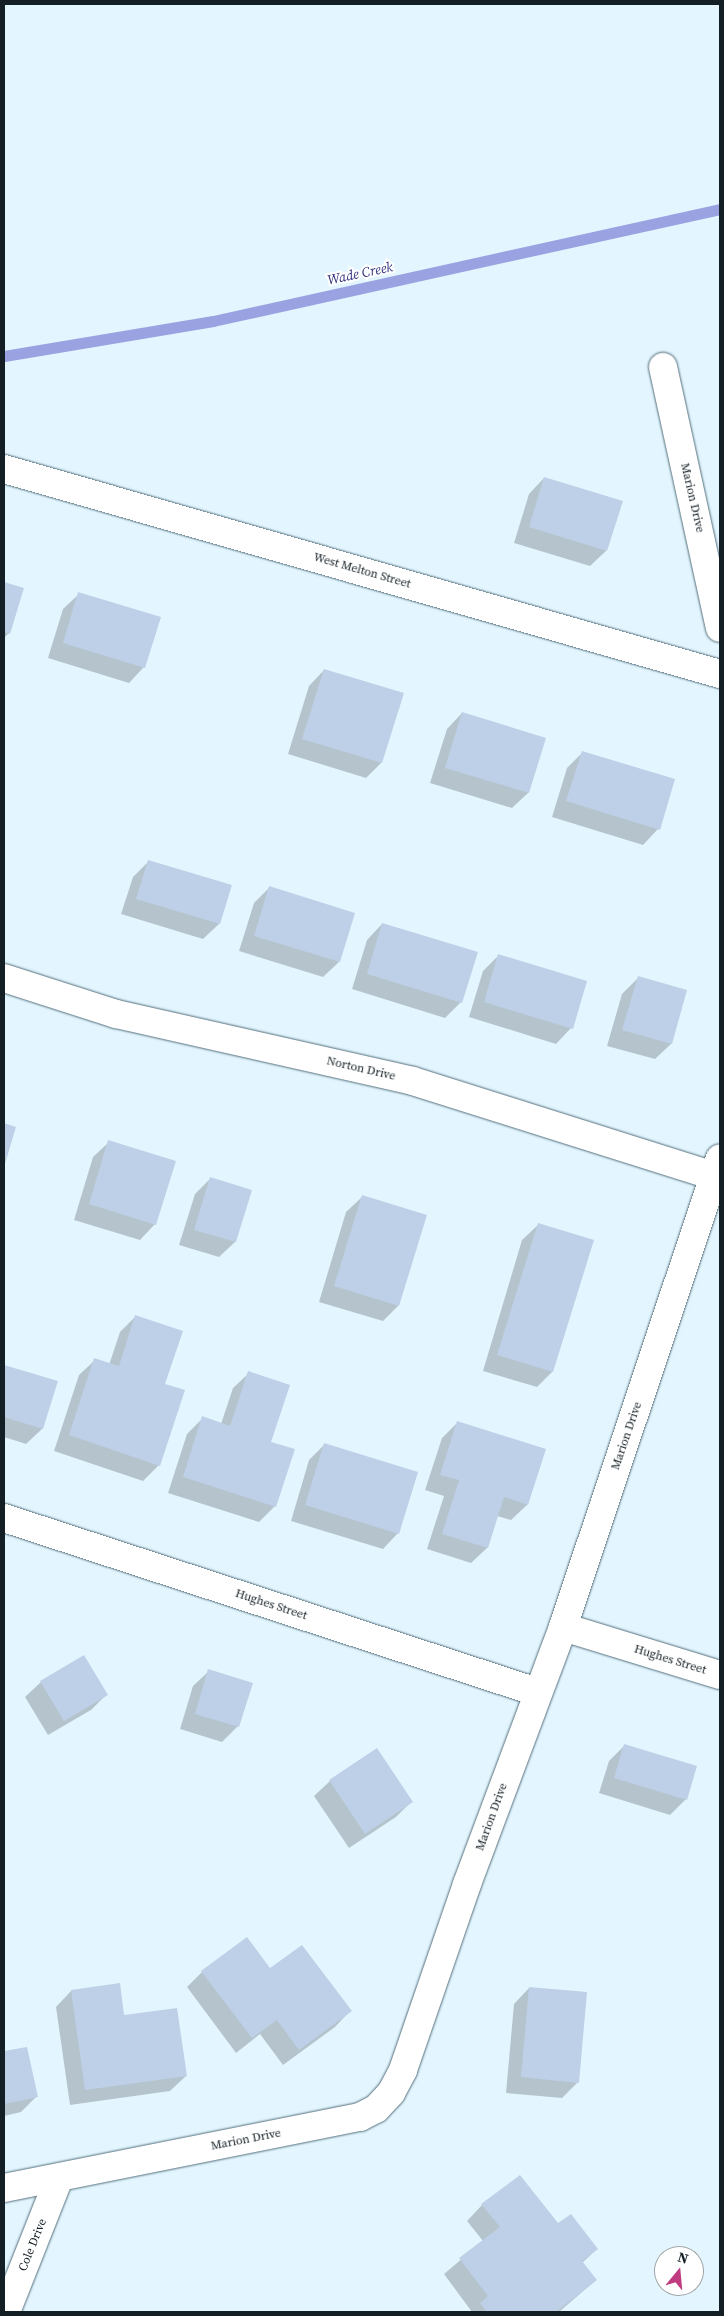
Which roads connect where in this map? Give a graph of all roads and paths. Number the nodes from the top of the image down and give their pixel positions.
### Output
1 (663, 367) dead end
2 (4, 469) edge
3 (713, 557) edge
4 (720, 628) edge
5 (720, 674) edge
6 (4, 978) edge
7 (718, 1167) edge
8 (6, 1526) edge
9 (562, 1627) junction
10 (720, 1675) edge
11 (537, 1692) junction
12 (59, 2178) junction
13 (4, 2188) edge
14 (6, 2312) edge

1 - 3 street, Marion Drive
2 - 5 street, West Melton Street
3 - 4 street, Marion Drive
6 - 7 street, Norton Drive
7 - 9 street, Marion Drive
8 - 11 street, Hughes Street
9 - 10 street, Hughes Street
9 - 11 street, Marion Drive
11 - 12 street, Marion Drive
12 - 13 street, Marion Drive
12 - 14 street, Cole Drive

